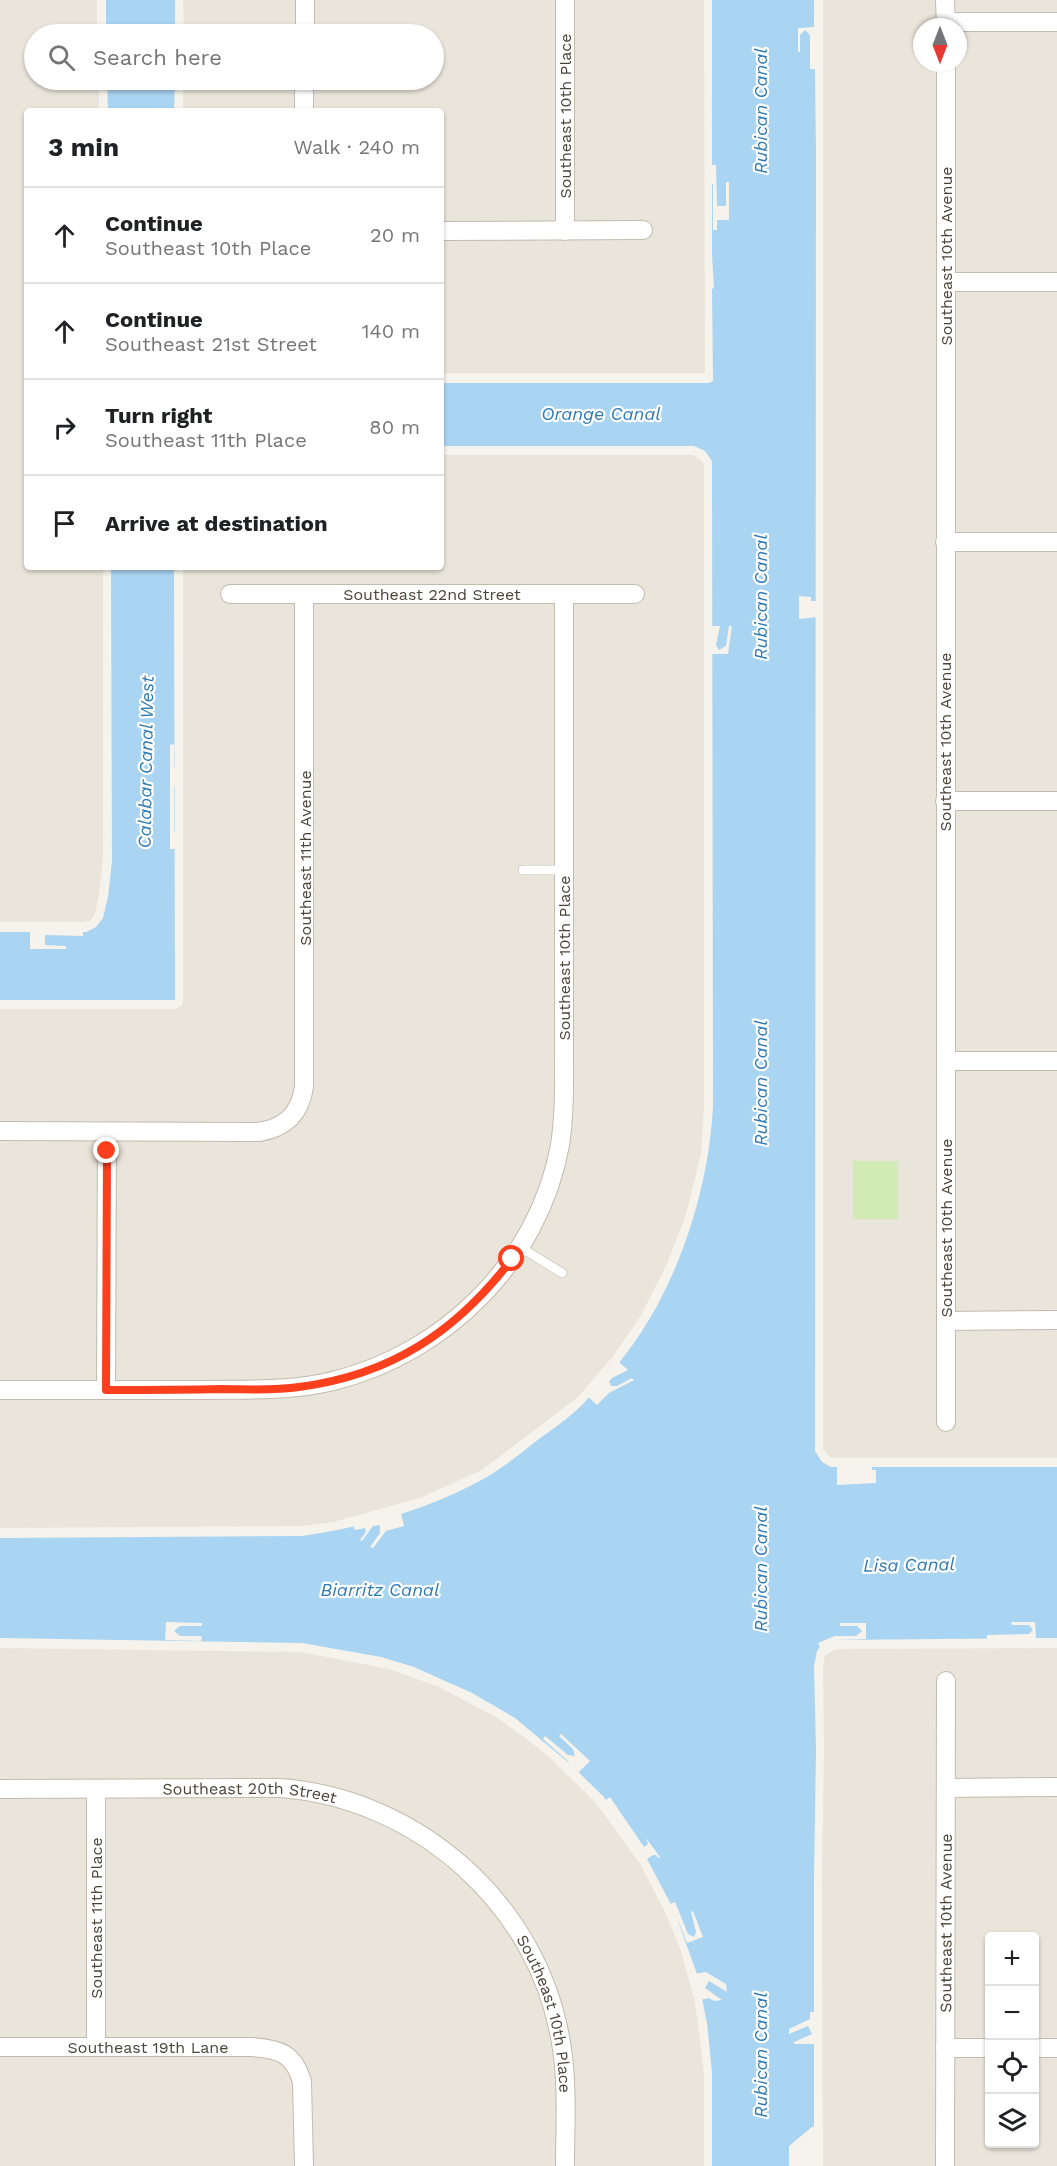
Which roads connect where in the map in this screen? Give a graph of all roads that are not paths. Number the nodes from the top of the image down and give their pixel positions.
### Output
1 (305, 0) edge
2 (565, 0) edge
3 (945, 0) edge
4 (946, 18) edge
5 (1057, 22) edge
6 (305, 24) edge
7 (967, 24) edge
8 (946, 72) edge
9 (304, 90) edge
10 (304, 108) edge
11 (643, 230) dead end
12 (444, 231) edge
13 (565, 231) junction
14 (946, 282) junction
15 (1057, 282) edge
16 (945, 542) junction
17 (1057, 542) edge
18 (230, 594) dead end
19 (635, 594) dead end
20 (304, 595) junction
21 (564, 595) junction
22 (945, 801) junction
23 (1057, 801) edge
24 (523, 870) dead end
25 (564, 870) junction
26 (946, 1060) junction
27 (1057, 1060) edge
28 (0, 1131) edge
29 (107, 1132) junction
30 (520, 1247) junction
31 (562, 1273) dead end
32 (1057, 1320) edge
33 (946, 1321) junction
34 (0, 1390) edge
35 (106, 1390) junction
36 (946, 1422) dead end
37 (946, 1681) dead end
38 (1057, 1787) edge
39 (946, 1788) junction
40 (0, 1789) edge
41 (96, 1789) junction
42 (477, 1879) joint
43 (0, 2047) edge
44 (96, 2047) junction
45 (945, 2048) junction
46 (985, 2048) edge
47 (1039, 2048) edge
48 (1057, 2048) edge
49 (304, 2166) edge
50 (565, 2166) edge
51 (945, 2166) edge

1 - 6 street
2 - 13 street, Southeast 10th Place
3 - 4 street
5 - 7 street
8 - 14 street, Southeast 10th Avenue
9 - 10 street
11 - 13 street
12 - 13 street
14 - 15 street
14 - 16 street, Southeast 10th Avenue
16 - 17 street
16 - 22 street, Southeast 10th Avenue
18 - 20 street, Southeast 22nd Street
19 - 21 street, Southeast 22nd Street
20 - 21 street, Southeast 22nd Street
20 - 29 street, Southeast 11th Avenue
21 - 25 street, Southeast 10th Place
22 - 23 street
22 - 26 street, Southeast 10th Avenue
24 - 25 lane
25 - 30 street, Southeast 10th Place
26 - 27 street
26 - 33 street, Southeast 10th Avenue
28 - 29 street
29 - 35 street
30 - 31 lane
30 - 35 street, Southeast 10th Place
32 - 33 street
33 - 36 street, Southeast 10th Avenue
34 - 35 street, Southeast 10th Place
37 - 39 street, Southeast 10th Avenue
38 - 39 street
39 - 45 street, Southeast 10th Avenue
40 - 41 street, Southeast 20th Street
41 - 42 street, Southeast 20th Street
41 - 44 street, Southeast 11th Place
42 - 50 street, Southeast 10th Place
43 - 44 street, Southeast 19th Lane
44 - 49 street, Southeast 19th Lane
45 - 46 street
45 - 51 street, Southeast 10th Avenue
47 - 48 street

